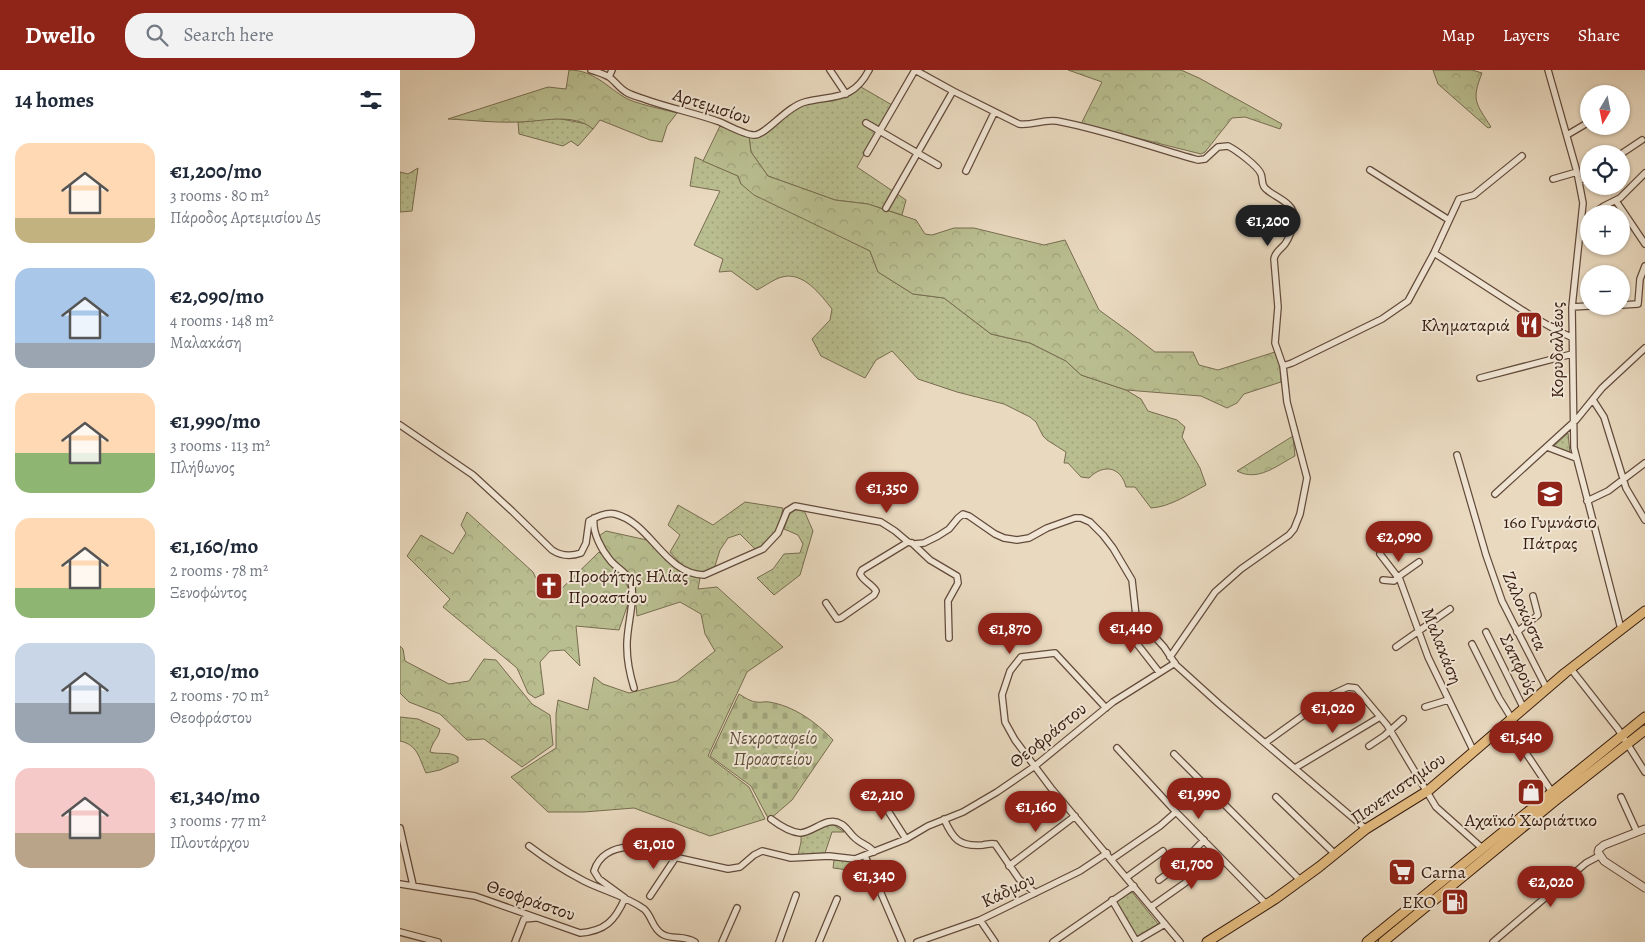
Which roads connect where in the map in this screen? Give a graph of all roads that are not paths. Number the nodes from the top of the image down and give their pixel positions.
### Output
1 (591, 70) edge
2 (612, 70) edge
3 (830, 70) edge
4 (869, 70) edge
5 (915, 70) edge
6 (1548, 70) edge
7 (609, 77) junction
8 (953, 92) junction
9 (846, 94) junction
10 (994, 113) junction
11 (866, 122) dead end
12 (1580, 127) edge
13 (880, 131) junction
14 (1567, 135) junction
15 (1642, 140) dead end
16 (1630, 148) edge
17 (867, 153) dead end
18 (917, 153) junction
19 (1522, 156) dead end
20 (938, 165) dead end
21 (1370, 170) dead end
22 (966, 171) dead end
23 (1577, 172) junction
24 (1645, 173) edge
25 (1553, 179) dead end
26 (1579, 181) joint
27 (1616, 201) junction
28 (1584, 205) edge
29 (1606, 205) edge
30 (886, 208) dead end
31 (1449, 220) junction
32 (1580, 238) edge
33 (1645, 244) edge
34 (1434, 253) junction
35 (1645, 266) edge
36 (1630, 304) edge
37 (1572, 307) junction
38 (1580, 307) edge
39 (1571, 337) junction
40 (1645, 348) edge
41 (1572, 354) junction
42 (1283, 366) junction
43 (1480, 378) dead end
44 (1593, 400) junction
45 (1572, 422) junction
46 (400, 425) edge
47 (1546, 447) junction
48 (1457, 456) dead end
49 (1576, 458) junction
50 (1645, 463) edge
51 (1624, 479) junction
52 (1495, 494) dead end
53 (1587, 501) junction
54 (594, 518) junction
55 (1645, 520) edge
56 (910, 543) junction
57 (1380, 554) dead end
58 (1420, 562) dead end
59 (1398, 577) junction
60 (1383, 580) dead end
61 (1534, 596) dead end
62 (826, 603) dead end
63 (1450, 609) dead end
64 (1644, 614) edge
65 (1120, 622) dead end
66 (1622, 629) junction
67 (1418, 631) junction
68 (1486, 632) dead end
69 (1517, 632) junction
70 (949, 638) dead end
71 (1472, 644) dead end
72 (1396, 647) dead end
73 (1170, 657) junction
74 (1175, 663) junction
75 (1571, 669) junction
76 (1159, 672) junction
77 (634, 688) dead end
78 (1547, 690) junction
79 (1448, 700) junction
80 (1425, 707) dead end
81 (1106, 708) junction
82 (1524, 709) junction
83 (1380, 717) junction
84 (1645, 717) edge
85 (1403, 719) dead end
86 (1509, 721) junction
87 (1390, 730) junction
88 (1645, 730) edge
89 (1625, 739) junction
90 (1265, 743) junction
91 (1369, 746) dead end
92 (1117, 748) dead end
93 (1474, 752) junction
94 (1174, 754) dead end
95 (1035, 766) junction
96 (1296, 768) junction
97 (1645, 772) edge
98 (876, 792) dead end
99 (1552, 792) junction
100 (1426, 793) junction
101 (1276, 797) dead end
102 (1621, 797) dead end
103 (1176, 812) junction
104 (1075, 816) junction
105 (771, 819) dead end
106 (944, 819) junction
107 (400, 828) edge
108 (1366, 829) junction
109 (1645, 829) edge
110 (1637, 832) junction
111 (906, 839) junction
112 (1204, 840) junction
113 (529, 846) dead end
114 (1482, 848) junction
115 (874, 852) junction
116 (1163, 852) dead end
117 (1107, 853) junction
118 (1598, 853) junction
119 (1217, 854) junction
120 (1335, 854) junction
121 (865, 856) junction
122 (676, 857) junction
123 (1112, 859) junction
124 (1009, 866) junction
125 (1127, 878) junction
126 (1159, 880) dead end
127 (1301, 881) junction
128 (400, 884) edge
129 (413, 885) junction
130 (1134, 886) junction
131 (1645, 888) edge
132 (1035, 893) junction
133 (796, 895) dead end
134 (650, 896) dead end
135 (625, 898) junction
136 (837, 899) dead end
137 (1112, 900) junction
138 (1267, 905) junction
139 (1151, 907) junction
140 (737, 908) dead end
141 (536, 917) junction
142 (980, 920) junction
143 (1164, 924) junction
144 (400, 932) edge
145 (1389, 940) edge
146 (438, 942) edge
147 (515, 942) edge
148 (695, 942) edge
149 (722, 942) edge
150 (780, 942) edge
151 (819, 942) edge
152 (902, 942) edge
153 (917, 942) edge
154 (995, 942) edge
155 (1053, 942) edge
156 (1180, 942) edge
157 (1207, 942) edge
158 (1367, 942) edge
159 (1492, 942) edge

1 - 7 street, Αρτεμισίου
2 - 7 street
3 - 9 street
4 - 9 street, Αρτεμισίου
5 - 8 street
5 - 13 street
6 - 14 street, Κορυδαλλέως
7 - 9 street, Αρτεμισίου
8 - 10 street
8 - 18 street
10 - 22 street
10 - 42 street
11 - 13 street
12 - 14 street
13 - 17 street
13 - 18 street
14 - 23 street, Κορυδαλλέως
15 - 16 street
18 - 20 street
18 - 30 street
19 - 31 street
21 - 31 street
23 - 25 street
23 - 26 street, Κορυδαλλέως
24 - 27 street
26 - 28 street, Κορυδαλλέως
27 - 29 street
27 - 33 street
31 - 34 street
32 - 37 street, Κορυδαλλέως
34 - 39 street
34 - 42 street
35 - 36 street
37 - 38 street
37 - 39 street, Κορυδαλλέως
39 - 41 street, Κορυδαλλέως
40 - 44 street
41 - 43 street
41 - 45 street, Κορυδαλλέως
42 - 73 street
44 - 45 street
44 - 51 street
45 - 47 street
45 - 49 street, Κορυδαλλέως
46 - 54 street
47 - 49 street
47 - 52 street
48 - 69 street, Ζαλοκώστα
49 - 53 street, Κορυδαλλέως
50 - 51 street
51 - 53 street
51 - 55 street
53 - 66 street, Κορυδαλλέως
54 - 56 street
54 - 77 street
56 - 62 street
56 - 70 street
56 - 73 street
57 - 59 street, Μαλακάση
58 - 59 street
59 - 60 street
59 - 67 street, Μαλακάση
61 - 69 street
63 - 67 street
64 - 66 main road, Πανεπιστημίου
65 - 76 street
66 - 75 main road, Πανεπιστημίου
67 - 72 street
67 - 79 street, Μαλακάση
68 - 82 street, Σαπφούς
69 - 78 street, Ζαλοκώστα
71 - 86 street
73 - 74 street
74 - 76 street, Θεοφράστου
74 - 90 street
75 - 78 main road, Πανεπιστημίου
75 - 89 street
76 - 81 street, Θεοφράστου
78 - 82 main road, Πανεπιστημίου
79 - 80 street
79 - 93 street, Μαλακάση
81 - 95 street, Θεοφράστου
81 - 95 street
82 - 86 main road, Πανεπιστημίου
83 - 87 street
83 - 90 street
83 - 96 street
84 - 89 main road
85 - 87 street
86 - 93 main road, Πανεπιστημίου
86 - 99 street
87 - 91 street
87 - 100 street
88 - 89 main road
89 - 97 street
89 - 99 main road
89 - 145 main road
90 - 96 street
92 - 103 street
93 - 100 main road, Πανεπιστημίου
94 - 127 street
95 - 104 street
95 - 106 street, Θεοφράστου
96 - 108 street
98 - 111 street
99 - 114 main road
100 - 108 main road, Πανεπιστημίου
100 - 114 street
101 - 120 street
102 - 110 street
103 - 112 street
103 - 123 street
104 - 117 street
104 - 124 street
105 - 115 street
106 - 111 street, Θεοφράστου
106 - 124 street
107 - 129 street
108 - 120 main road, Πανεπιστημίου
109 - 110 street
110 - 118 street
111 - 115 street, Θεοφράστου
112 - 119 street
112 - 126 street
113 - 135 street
114 - 158 main road
115 - 121 street, Θεοφράστου
116 - 125 street
117 - 123 street
117 - 132 street, Κάδμου
118 - 131 street
118 - 159 street
119 - 138 street
119 - 139 street
120 - 127 main road, Πανεπιστημίου
121 - 122 street, Θεοφράστου
121 - 152 street
122 - 134 street
122 - 135 street, Θεοφράστου
123 - 125 street
124 - 132 street
125 - 130 street
127 - 138 main road, Πανεπιστημίου
128 - 129 street, Θεοφράστου
129 - 141 street, Θεοφράστου
130 - 137 street
130 - 139 street
132 - 142 street, Κάδμου
133 - 150 street
135 - 141 street, Θεοφράστου
135 - 148 street
136 - 151 street
137 - 143 street
137 - 155 street
138 - 157 main road, Πανεπιστημίου
139 - 143 street
140 - 149 street
141 - 147 street
142 - 153 street, Κάδμου
142 - 154 street
143 - 156 street
144 - 146 street

